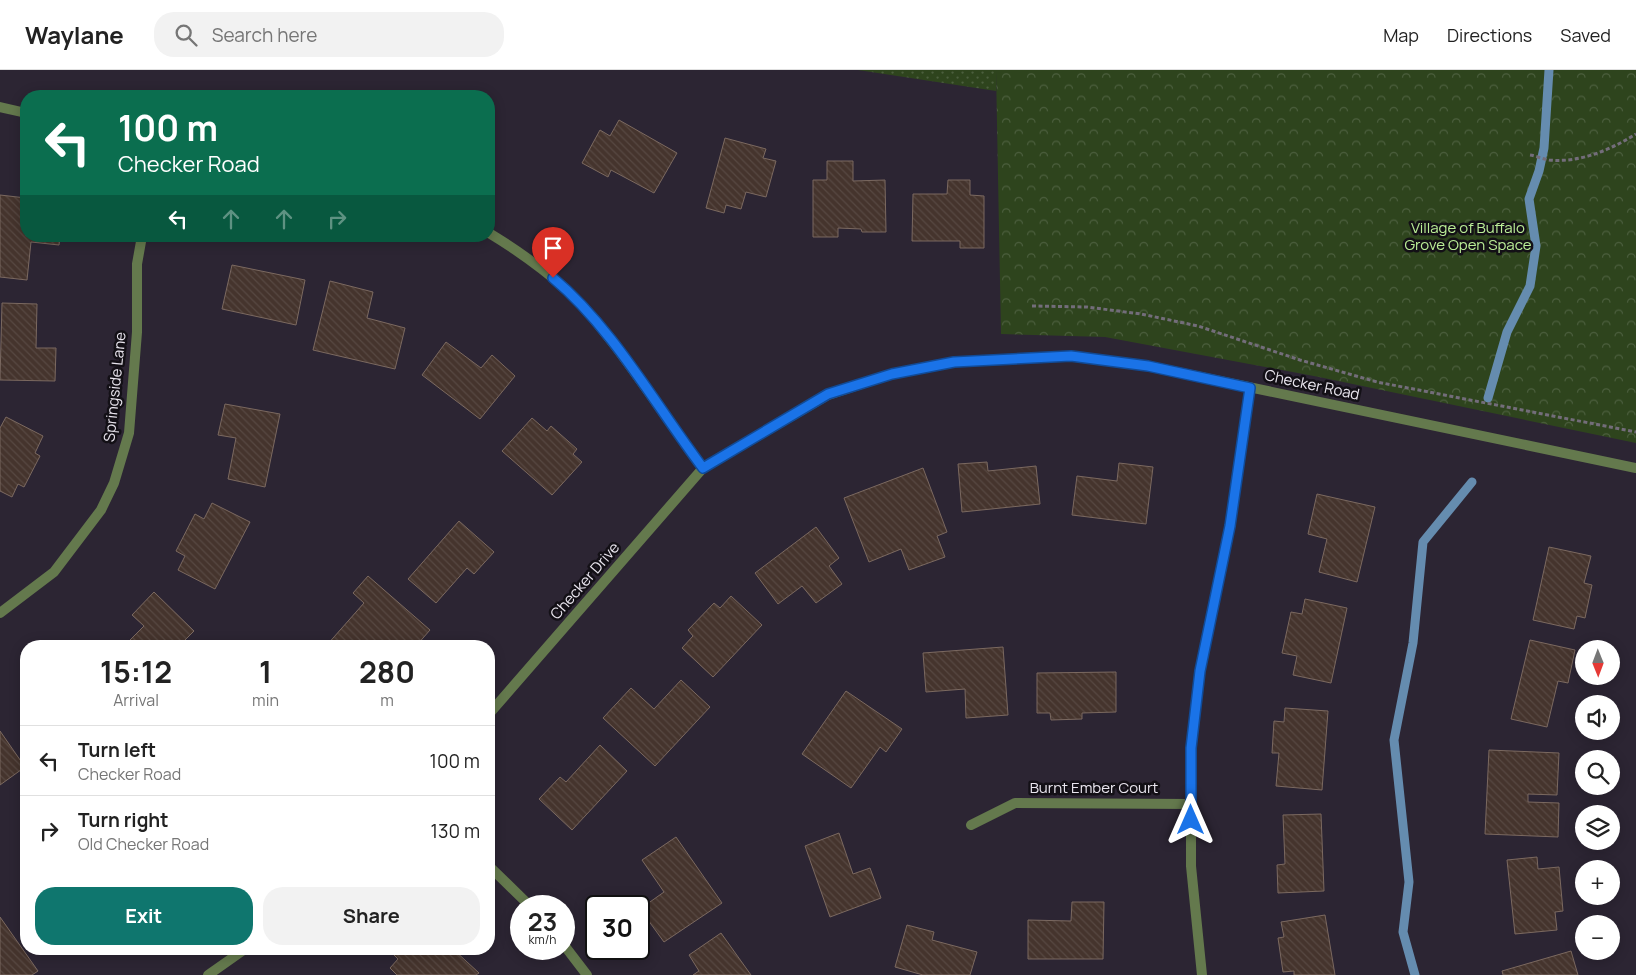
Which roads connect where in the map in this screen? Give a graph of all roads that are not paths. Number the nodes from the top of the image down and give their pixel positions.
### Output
1 (0, 107) edge
2 (20, 112) edge
3 (495, 237) edge
4 (141, 242) edge
5 (1250, 388) junction
6 (703, 468) junction
7 (1636, 468) edge
8 (0, 613) edge
9 (495, 707) edge
10 (1191, 804) junction
11 (971, 825) dead end
12 (495, 872) edge
13 (519, 895) edge
14 (236, 955) edge
15 (575, 960) edge
16 (208, 975) edge
17 (586, 975) edge
18 (1202, 975) edge

1 - 2 street
3 - 6 street
4 - 8 street, Springside Lane
5 - 6 street, Checker Road
5 - 7 street, Checker Road
5 - 10 street
6 - 9 street, Checker Drive
10 - 11 street, Burnt Ember Court
10 - 18 street
12 - 13 street
14 - 16 street
15 - 17 street

